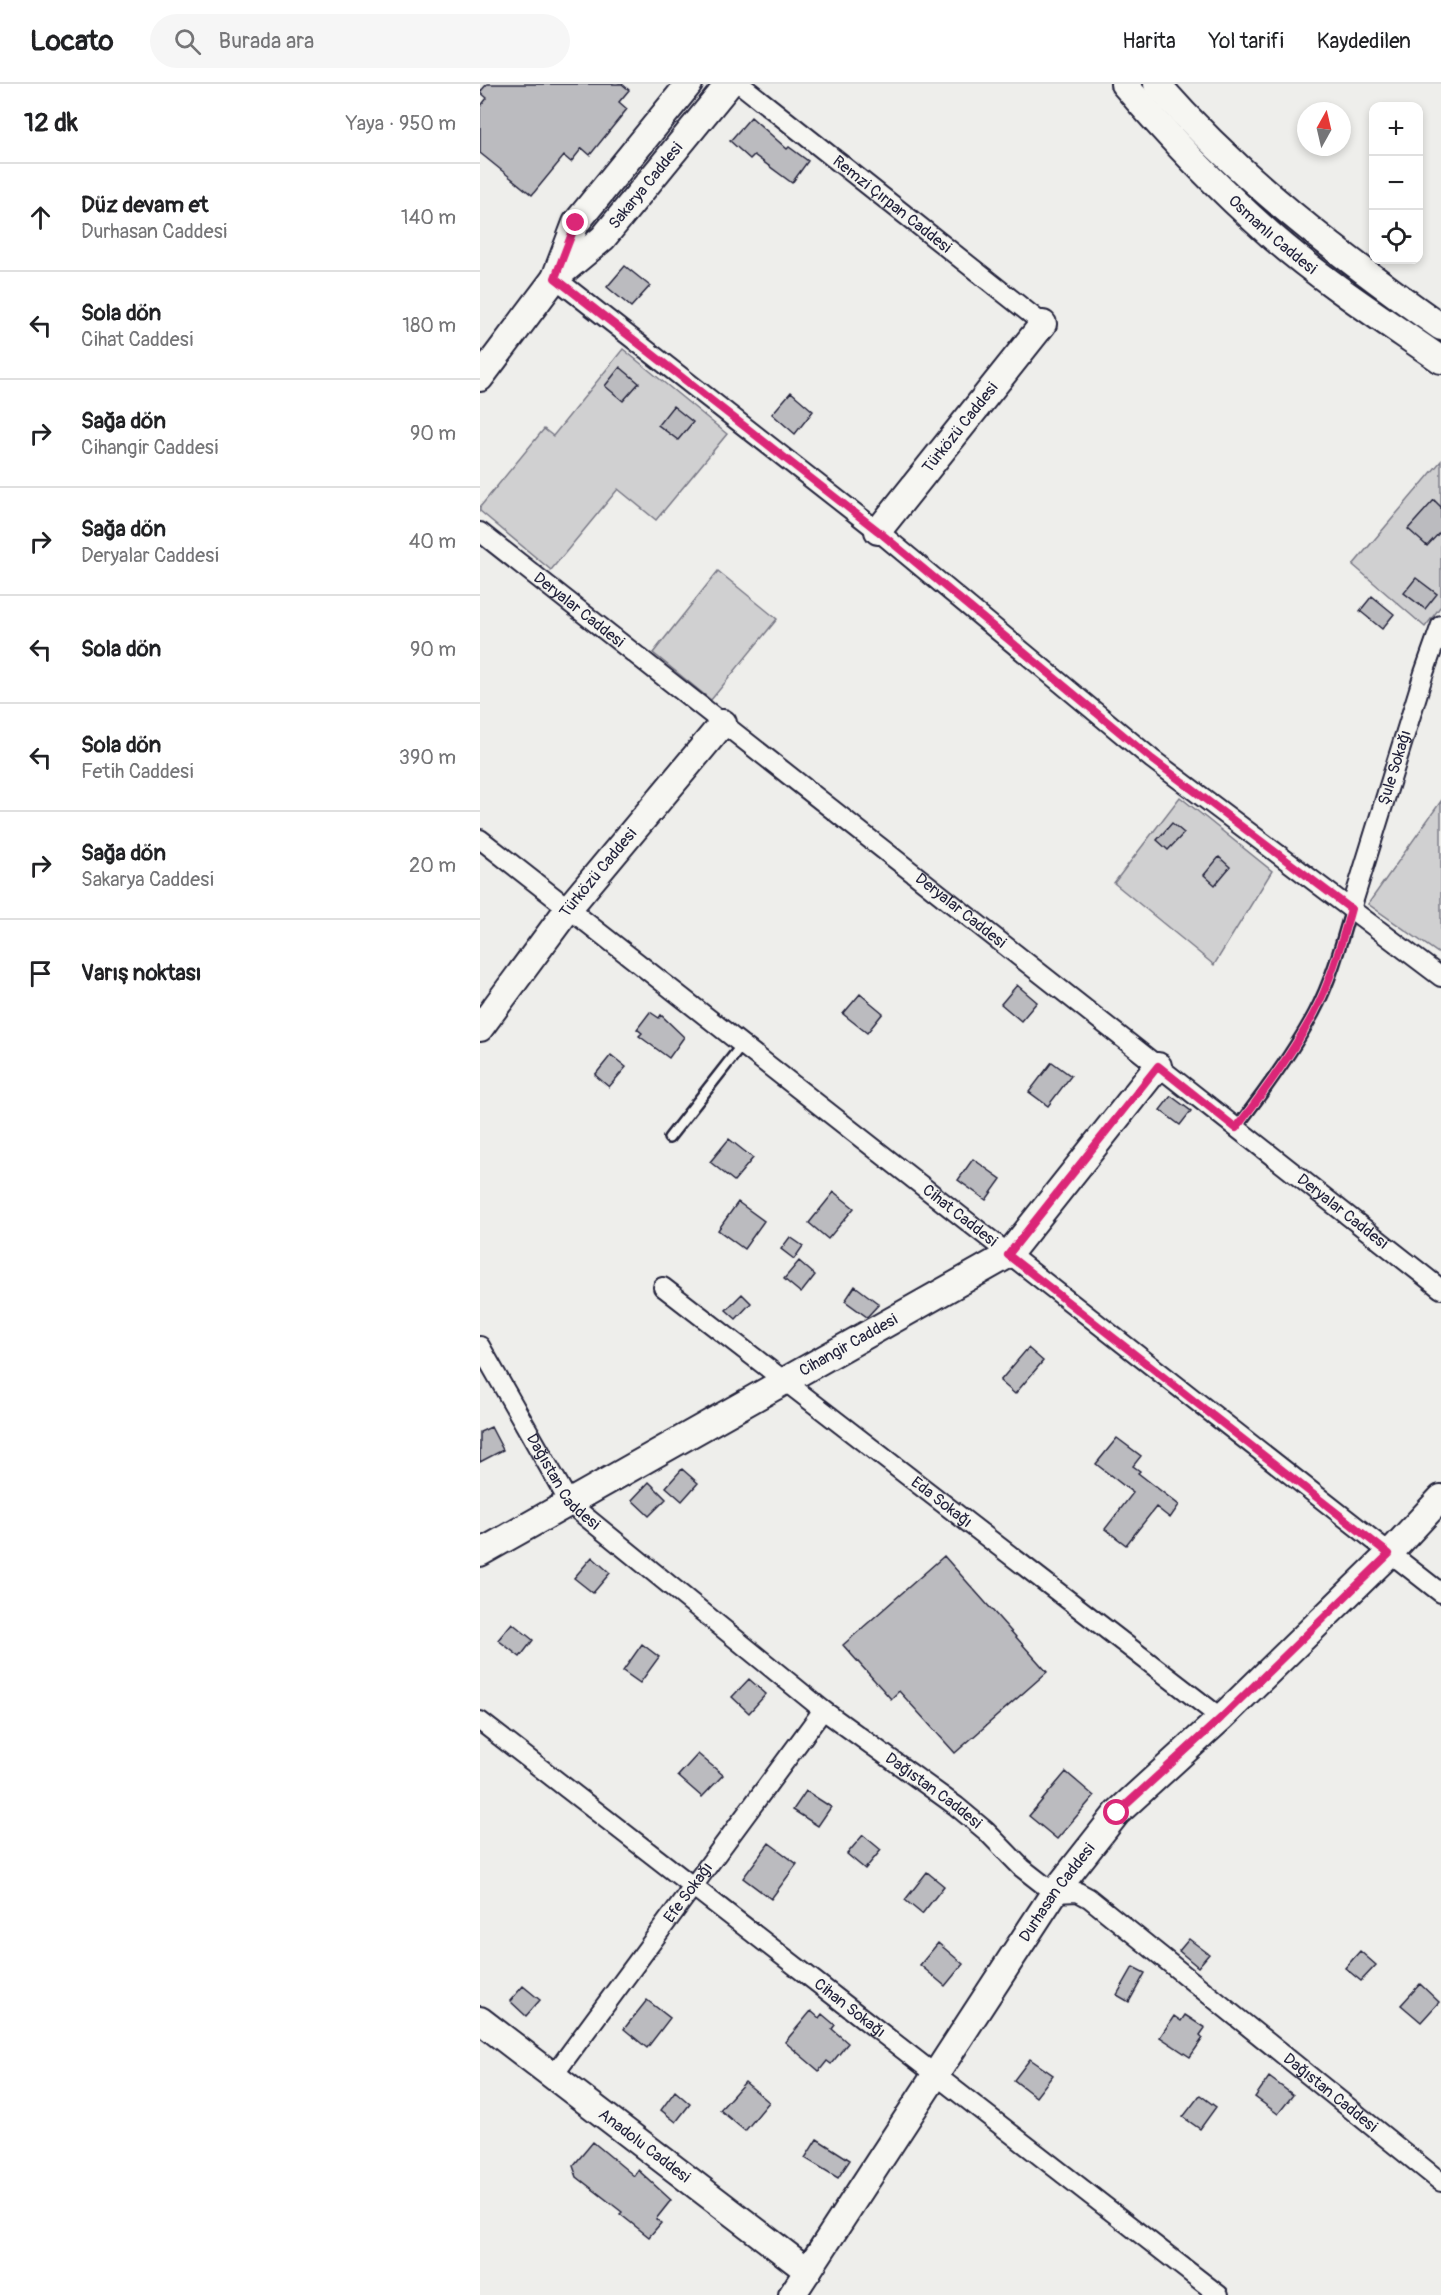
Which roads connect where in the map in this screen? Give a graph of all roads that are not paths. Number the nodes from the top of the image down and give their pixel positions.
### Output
1 (689, 84) edge
2 (729, 84) edge
3 (740, 84) edge
4 (1124, 84) edge
5 (1157, 84) edge
6 (555, 278) junction
7 (1043, 324) joint
8 (1441, 327) edge
9 (1441, 360) edge
10 (480, 378) edge
11 (878, 531) junction
12 (480, 532) edge
13 (1441, 625) edge
14 (723, 723) junction
15 (480, 839) edge
16 (568, 909) junction
17 (1351, 909) junction
18 (1441, 977) edge
19 (480, 1028) edge
20 (742, 1045) junction
21 (1158, 1066) junction
22 (1236, 1128) junction
23 (669, 1138) dead end
24 (1008, 1255) junction
25 (663, 1287) dead end
26 (1441, 1289) edge
27 (480, 1346) edge
28 (784, 1381) junction
29 (1441, 1498) edge
30 (570, 1504) junction
31 (480, 1553) edge
32 (1389, 1554) junction
33 (1441, 1593) edge
34 (824, 1710) junction
35 (1221, 1718) junction
36 (480, 1721) edge
37 (693, 1886) junction
38 (1054, 1893) junction
39 (480, 2020) edge
40 (553, 2076) junction
41 (935, 2078) junction
42 (1441, 2182) edge
43 (808, 2271) junction
44 (792, 2295) edge
45 (1219, 2295) edge

1 - 6 street, Sakarya Caddesi
2 - 6 street, Sakarya Caddesi
3 - 7 street, Remzi Çırpan Caddesi
4 - 9 street, Osmanlı Caddesi
5 - 8 street, Osmanlı Caddesi
6 - 10 street, Sakarya Caddesi
6 - 11 street
7 - 11 street, Türközü Caddesi
11 - 17 street
12 - 14 street, Deryalar Caddesi
13 - 17 street, Şule Sokağı
14 - 16 street, Türközü Caddesi
14 - 21 street, Deryalar Caddesi
15 - 16 street, Cihat Caddesi
16 - 19 street, Türközü Caddesi
16 - 20 street, Cihat Caddesi
17 - 18 street
17 - 22 lane
20 - 23 lane
20 - 24 street, Cihat Caddesi
21 - 22 street, Deryalar Caddesi
21 - 24 street, Cihangir Caddesi
22 - 26 street, Deryalar Caddesi
24 - 28 street, Cihangir Caddesi
24 - 32 street, Cihat Caddesi
25 - 28 street, Eda Sokağı
27 - 30 street, Dağıstan Caddesi
28 - 30 street, Cihangir Caddesi
28 - 35 street, Eda Sokağı
29 - 32 street, Durhasan Caddesi
30 - 31 street, Cihangir Caddesi
30 - 34 street, Dağıstan Caddesi
32 - 33 street, Cihat Caddesi
32 - 35 street, Durhasan Caddesi
34 - 37 street, Efe Sokağı
34 - 38 street, Dağıstan Caddesi
35 - 38 street, Durhasan Caddesi
36 - 37 street, Cihan Sokağı
37 - 40 street, Efe Sokağı
37 - 41 street, Cihan Sokağı
38 - 41 street, Durhasan Caddesi
38 - 42 street, Dağıstan Caddesi
39 - 40 street, Anadolu Caddesi
40 - 43 street, Anadolu Caddesi
41 - 43 street, Durhasan Caddesi
41 - 45 street, Cihan Sokağı
43 - 44 street, Durhasan Caddesi

